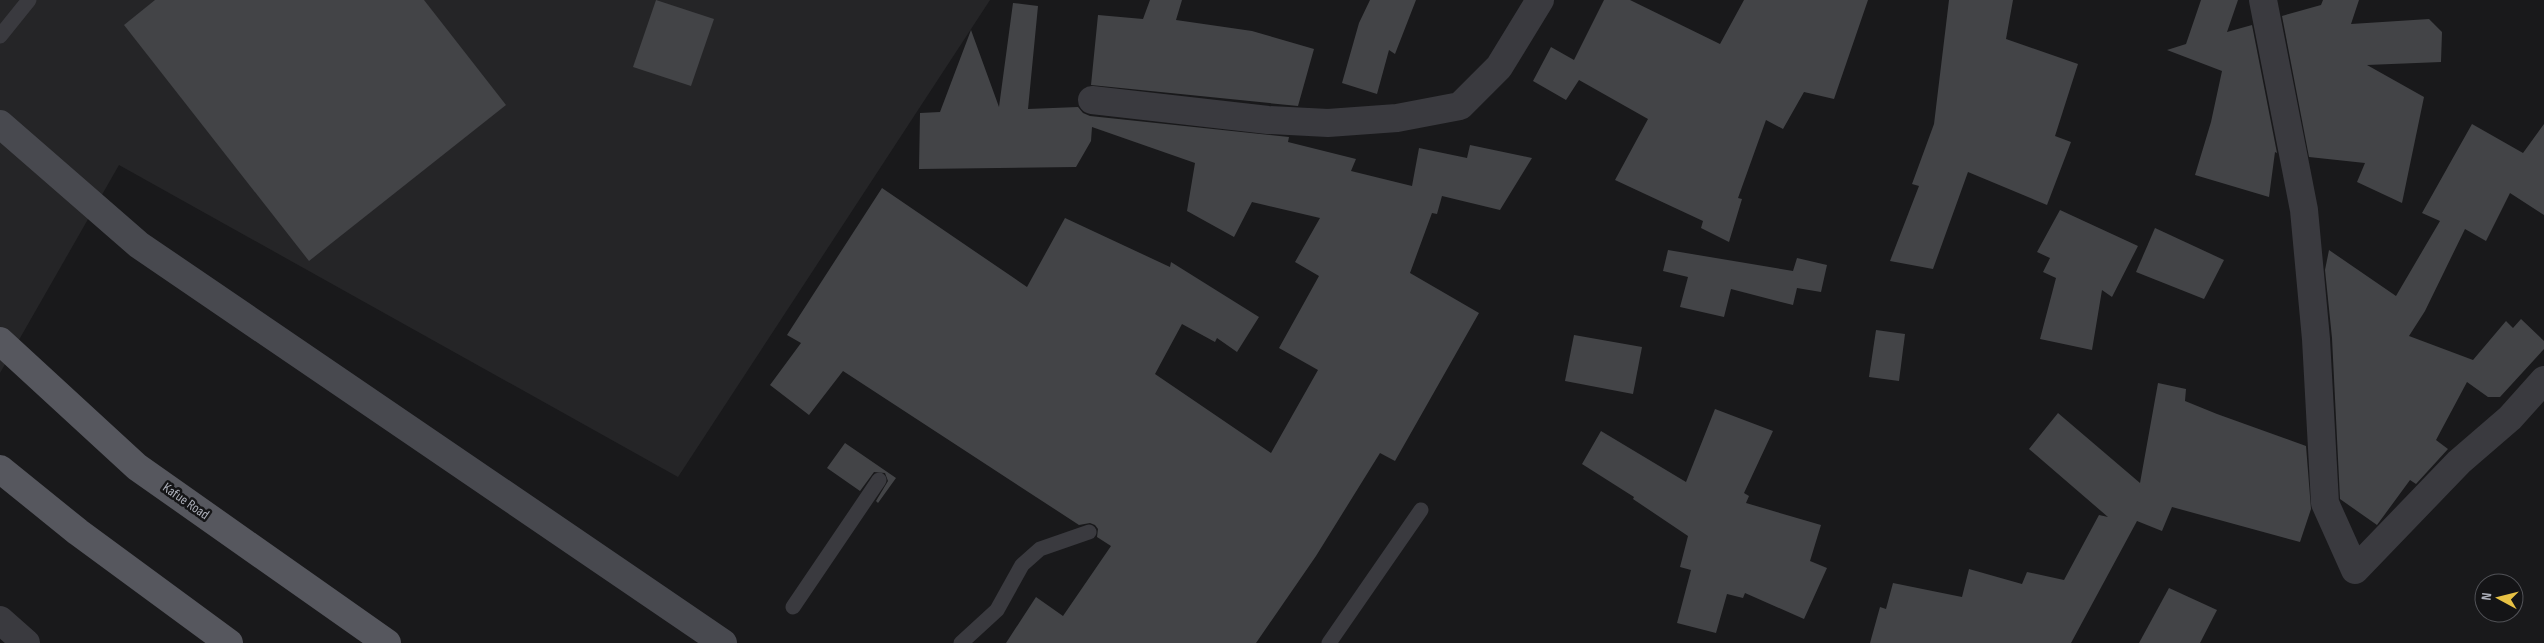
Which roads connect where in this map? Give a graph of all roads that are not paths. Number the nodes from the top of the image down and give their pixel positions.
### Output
1 (30, 0) edge
2 (1540, 0) edge
3 (2264, 0) edge
4 (0, 36) edge
5 (1092, 100) dead end
6 (0, 124) edge
7 (0, 341) edge
8 (2544, 380) edge
9 (0, 469) edge
10 (879, 480) dead end
11 (1421, 510) dead end
12 (1089, 532) dead end
13 (793, 607) dead end
14 (0, 620) edge
15 (26, 643) edge
16 (229, 643) edge
17 (387, 643) edge
18 (723, 643) edge
19 (961, 643) edge
20 (1329, 643) edge

1 - 4 lane
2 - 5 street
3 - 8 street
6 - 18 street
7 - 17 main road, Kafue Road
9 - 16 main road
10 - 13 lane
11 - 20 lane
12 - 19 lane
14 - 15 street

